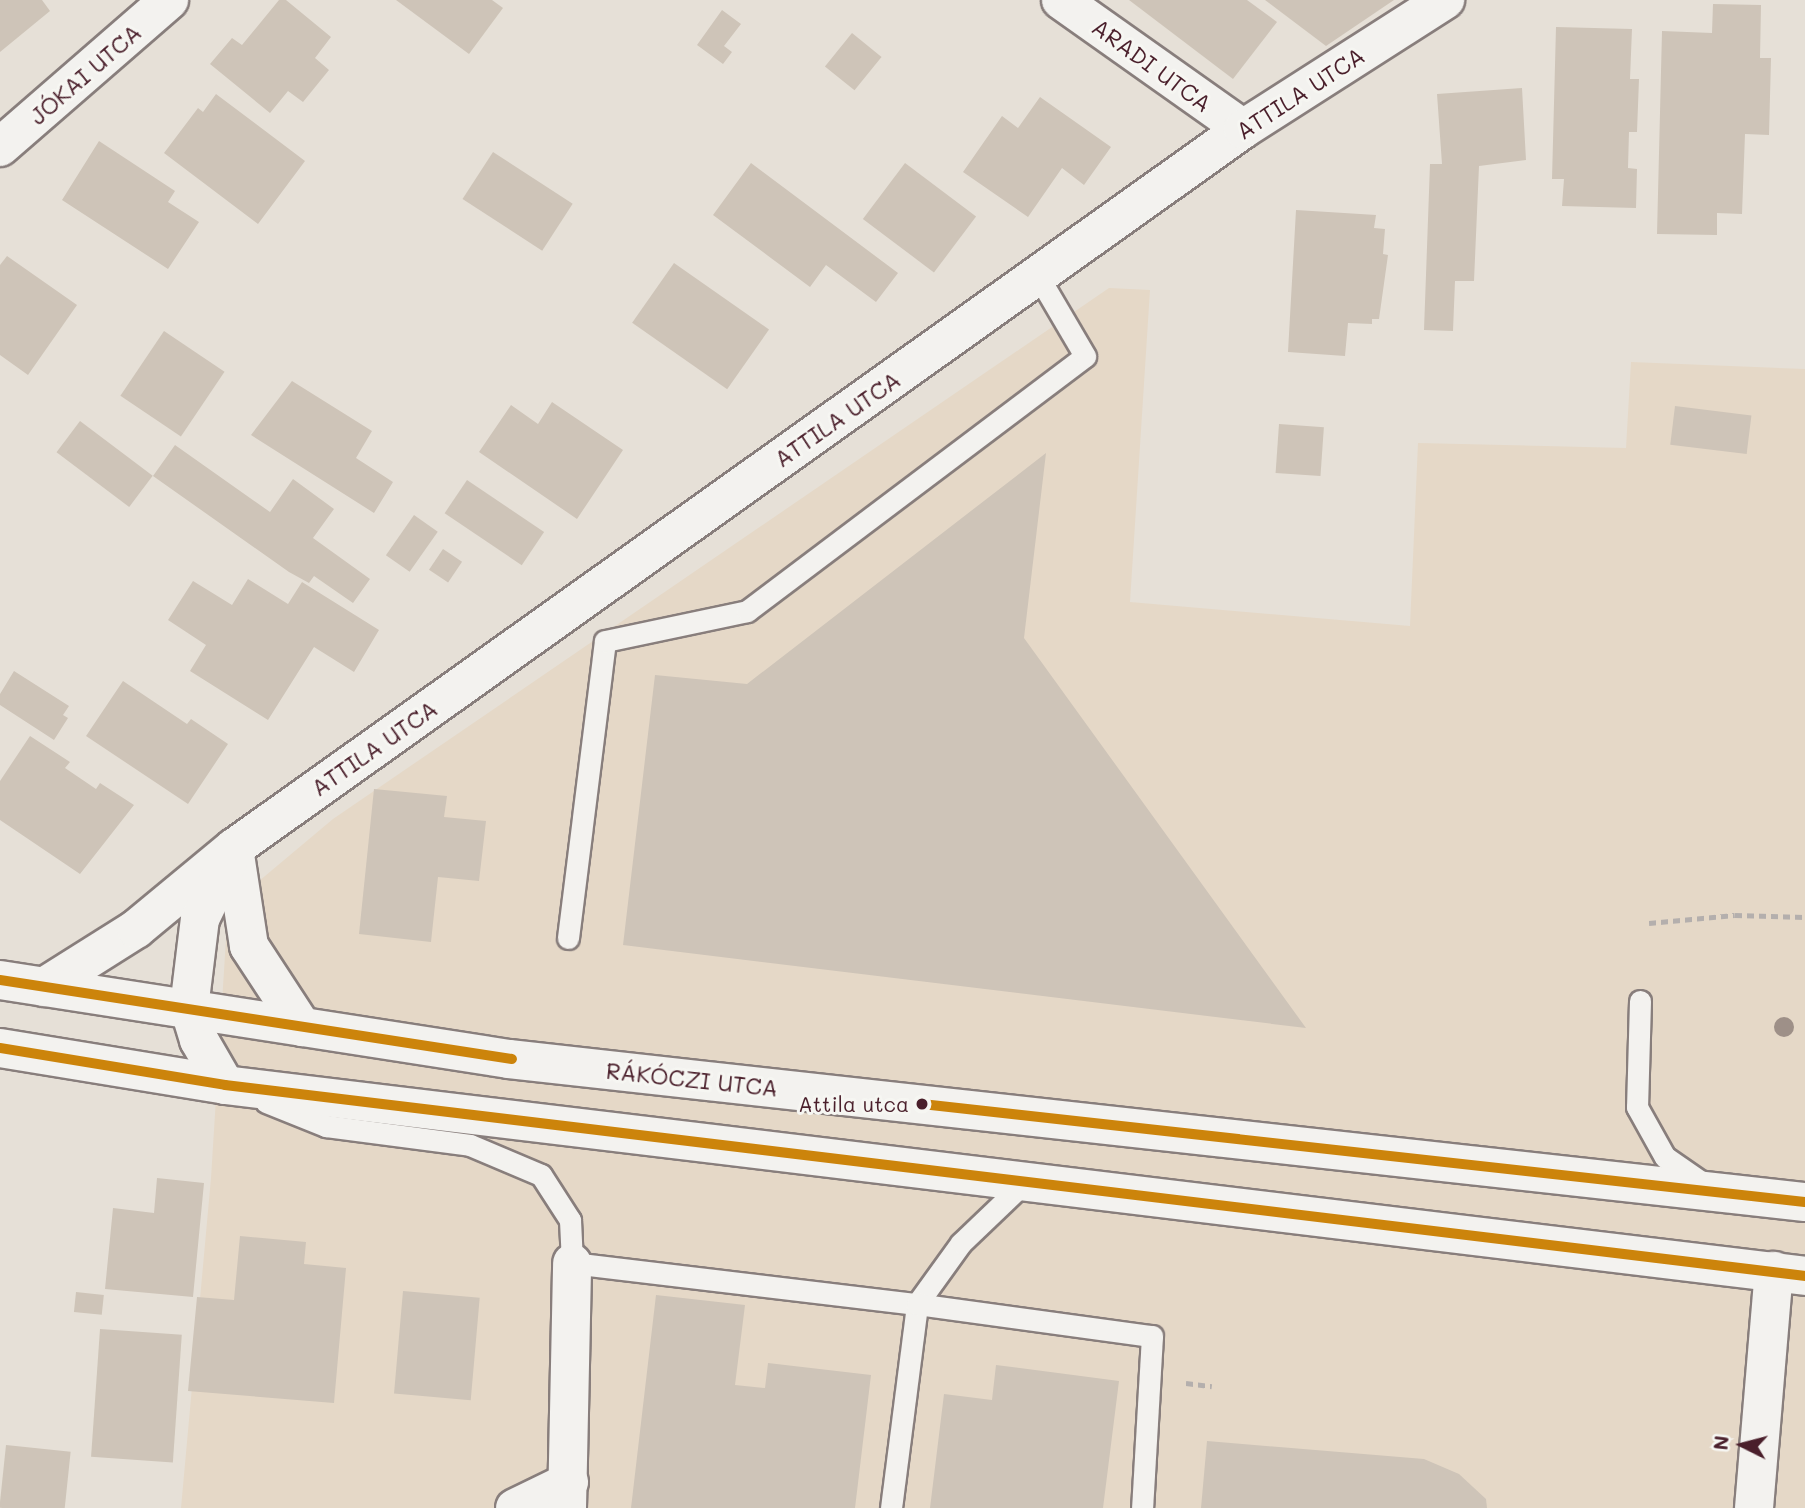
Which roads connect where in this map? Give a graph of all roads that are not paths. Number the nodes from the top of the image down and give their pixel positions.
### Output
1 (169, 0) edge
2 (1061, 0) edge
3 (1445, 0) edge
4 (1242, 130) junction
5 (0, 148) edge
6 (1038, 276) junction
7 (234, 848) junction
8 (568, 938) dead end
9 (0, 980) edge
10 (44, 988) junction
11 (1640, 1001) dead end
12 (190, 1008) junction
13 (302, 1027) junction
14 (4, 1051) edge
15 (225, 1085) junction
16 (1028, 1179) junction
17 (1711, 1190) junction
18 (1805, 1202) edge
19 (572, 1263) junction
20 (1790, 1274) edge
21 (917, 1304) junction
22 (568, 1495) edge
23 (515, 1508) edge
24 (891, 1508) edge
25 (1142, 1508) edge
26 (1754, 1508) edge

1 - 5 main road, JÓKAI UTCA
2 - 4 main road, ARADI UTCA
3 - 4 main road, ATTILA UTCA
4 - 6 main road, ATTILA UTCA
6 - 7 main road, ATTILA UTCA
6 - 8 lane
7 - 10 main road, ATTILA UTCA
7 - 12 main road, ATTILA UTCA
7 - 13 main road
9 - 10 main road, RÁKÓCZI UTCA
10 - 12 main road, RÁKÓCZI UTCA
11 - 17 lane
12 - 13 main road, RÁKÓCZI UTCA
12 - 15 main road, ATTILA UTCA
13 - 17 main road, RÁKÓCZI UTCA
14 - 15 main road
15 - 16 main road
15 - 19 lane
16 - 20 main road
16 - 21 lane
17 - 18 main road, RÁKÓCZI UTCA
19 - 21 lane
19 - 22 main road
20 - 26 main road
21 - 24 lane
21 - 25 lane
22 - 23 main road

